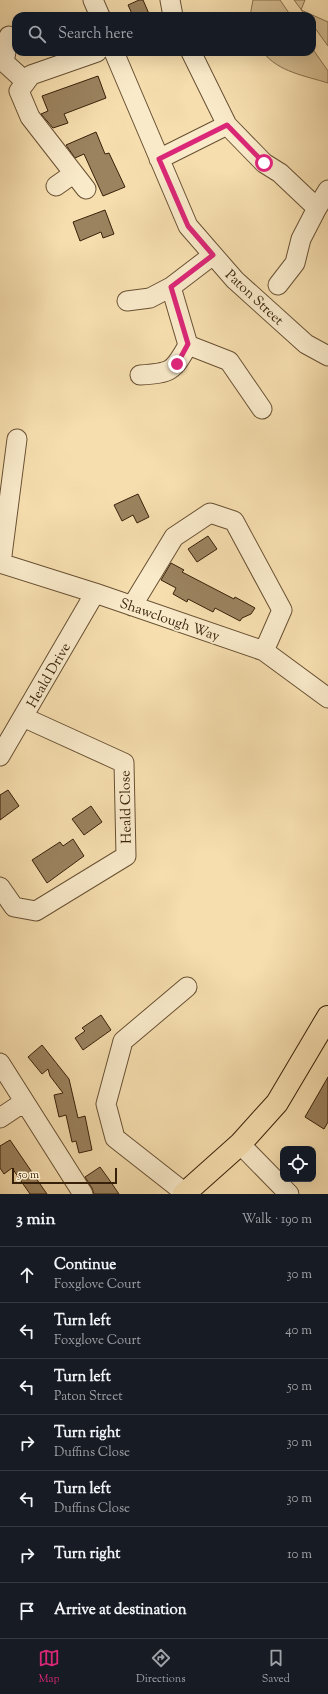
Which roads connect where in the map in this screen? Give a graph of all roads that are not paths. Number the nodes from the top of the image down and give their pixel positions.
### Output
1 (93, 0) edge
2 (170, 0) edge
3 (98, 12) edge
4 (172, 12) edge
5 (9, 36) dead end
6 (86, 56) edge
7 (116, 56) edge
8 (193, 56) edge
9 (26, 82) junction
10 (227, 125) junction
11 (159, 159) junction
12 (74, 174) junction
13 (56, 186) dead end
14 (86, 189) dead end
15 (328, 190) edge
16 (316, 208) junction
17 (213, 255) junction
18 (278, 285) dead end
19 (171, 287) junction
20 (127, 301) dead end
21 (188, 344) junction
22 (328, 356) edge
23 (140, 375) dead end
24 (262, 409) dead end
25 (17, 439) dead end
26 (1, 563) edge
27 (95, 593) junction
28 (132, 606) junction
29 (264, 651) junction
30 (328, 698) edge
31 (23, 717) junction
32 (0, 756) edge
33 (0, 887) edge
34 (187, 987) dead end
35 (328, 1017) edge
36 (0, 1063) edge
37 (24, 1102) junction
38 (0, 1118) edge
39 (240, 1144) junction
40 (185, 1193) edge
41 (83, 1194) edge
42 (289, 1194) edge

1 - 3 street
2 - 4 street
5 - 9 street
6 - 9 street
7 - 11 street, Paton Street
8 - 10 street
9 - 12 street
10 - 11 street
10 - 16 street
11 - 17 street, Paton Street
12 - 13 street
12 - 14 street
15 - 16 street
16 - 18 street
17 - 19 street
17 - 22 street, Paton Street
19 - 20 street
19 - 21 street
21 - 23 street
21 - 24 street
25 - 26 street
26 - 27 street, Shawclough Way
27 - 28 street, Shawclough Way
27 - 31 street, Heald Drive
28 - 29 street, Shawclough Way
28 - 29 street
29 - 30 street, Shawclough Way
31 - 32 street, Heald Drive
31 - 33 street, Heald Close
34 - 40 street
35 - 39 main road
36 - 37 street
37 - 38 street
37 - 41 street
39 - 40 main road
39 - 42 street

